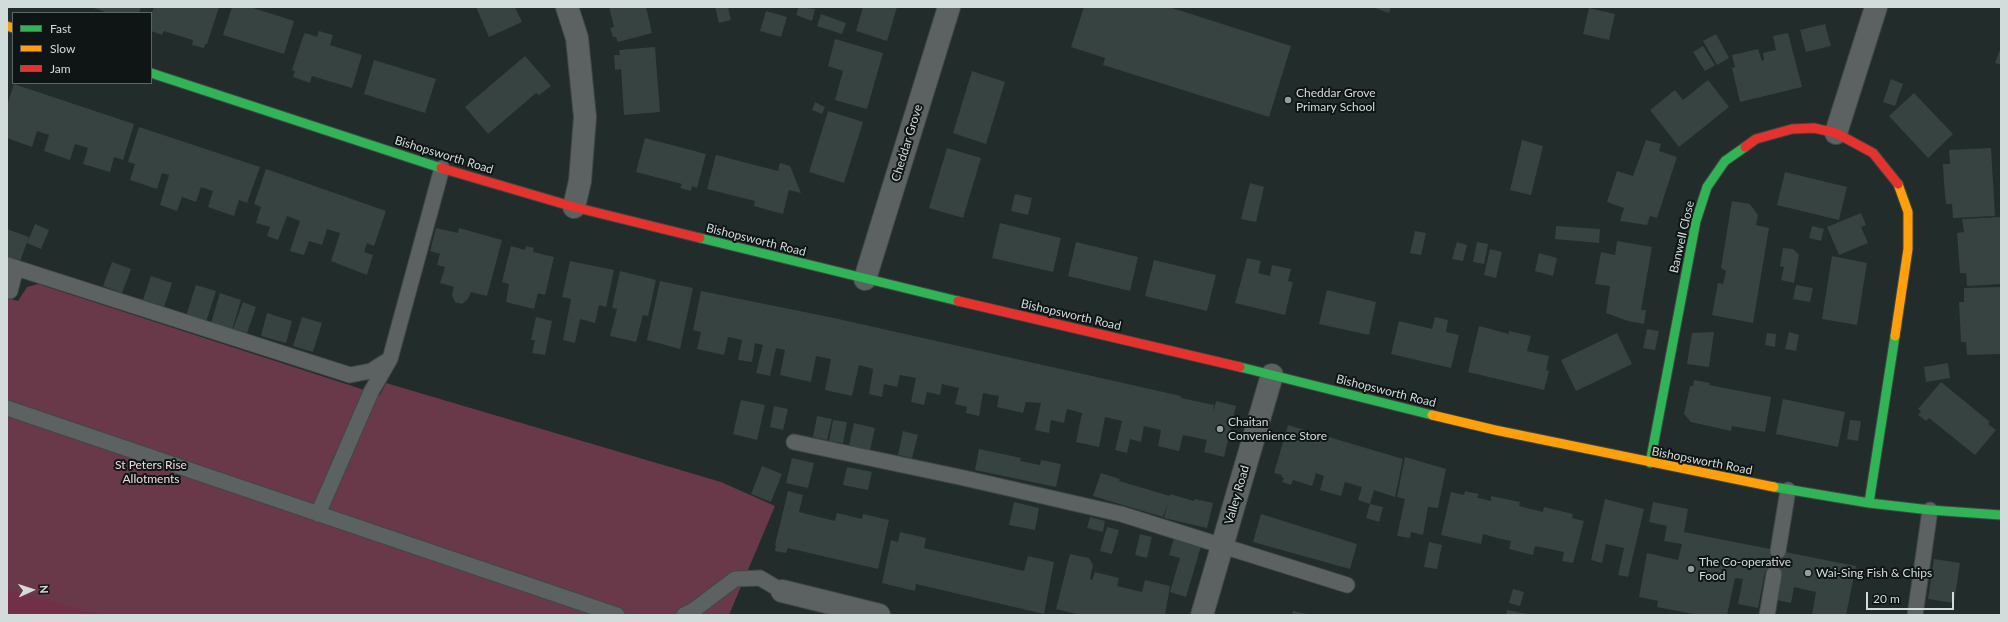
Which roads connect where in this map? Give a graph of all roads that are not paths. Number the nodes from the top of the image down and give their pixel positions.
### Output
1 (568, 7) edge
2 (949, 7) edge
3 (1876, 7) edge
4 (152, 73) edge
5 (1836, 133) junction
6 (442, 168) junction
7 (574, 207) junction
8 (12, 267) edge
9 (865, 279) junction
10 (10, 291) dead end
11 (390, 359) junction
12 (1272, 375) junction
13 (7, 408) edge
14 (794, 442) dead end
15 (1650, 463) junction
16 (1788, 490) junction
17 (1869, 503) junction
18 (1930, 510) junction
19 (318, 514) junction
20 (2001, 515) edge
21 (1222, 546) junction
22 (1778, 551) dead end
23 (1774, 574) dead end
24 (1347, 585) dead end
25 (782, 591) joint
26 (617, 615) edge
27 (684, 615) edge
28 (879, 615) edge
29 (1202, 615) edge
30 (1767, 615) edge
31 (1915, 615) edge

1 - 7 street
2 - 9 street, Cheddar Grove
3 - 5 street
4 - 6 street, Bishopsworth Road
5 - 15 street, Banwell Close
5 - 17 street, Banwell Close
6 - 7 street, Bishopsworth Road
6 - 11 lane
7 - 9 street, Bishopsworth Road
8 - 10 lane
8 - 11 lane
9 - 12 street, Bishopsworth Road
11 - 19 lane
12 - 15 street, Bishopsworth Road
12 - 21 street, Valley Road
13 - 19 lane
14 - 21 lane
15 - 16 street, Bishopsworth Road
16 - 17 street, Bishopsworth Road
16 - 22 lane
17 - 18 street, Bishopsworth Road
18 - 20 street, Bishopsworth Road
18 - 31 lane
19 - 26 lane
21 - 24 lane
21 - 29 street, Valley Road
23 - 30 lane
25 - 27 lane
25 - 28 street

